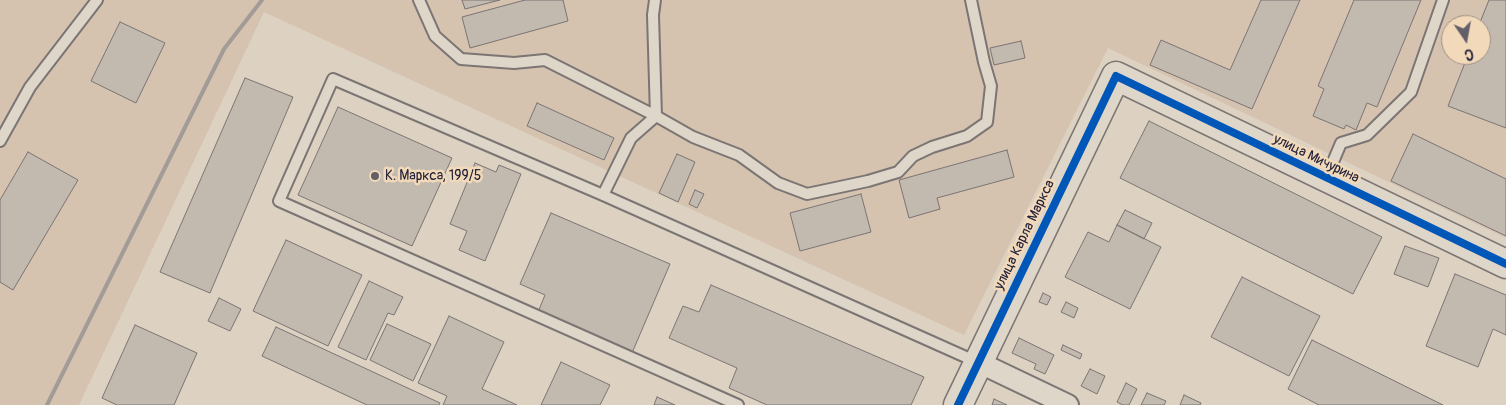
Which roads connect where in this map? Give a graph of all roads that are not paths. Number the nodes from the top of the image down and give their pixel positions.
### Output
1 (97, 0) edge
2 (418, 0) edge
3 (655, 0) edge
4 (971, 0) edge
5 (1443, 0) edge
6 (1116, 76) joint
7 (656, 116) junction
8 (0, 141) edge
9 (1326, 177) junction
10 (603, 195) junction
11 (1506, 264) edge
12 (978, 362) junction
13 (738, 405) edge
14 (958, 405) edge
15 (1068, 405) edge

1 - 8 lane
2 - 7 lane
3 - 7 lane
4 - 7 lane
5 - 9 lane
6 - 9 street, улица Мичурина
6 - 12 street, улица Карла Маркса
7 - 10 lane
9 - 11 street, улица Мичурина
10 - 12 lane
10 - 13 lane
12 - 14 street, улица Карла Маркса
12 - 15 street

